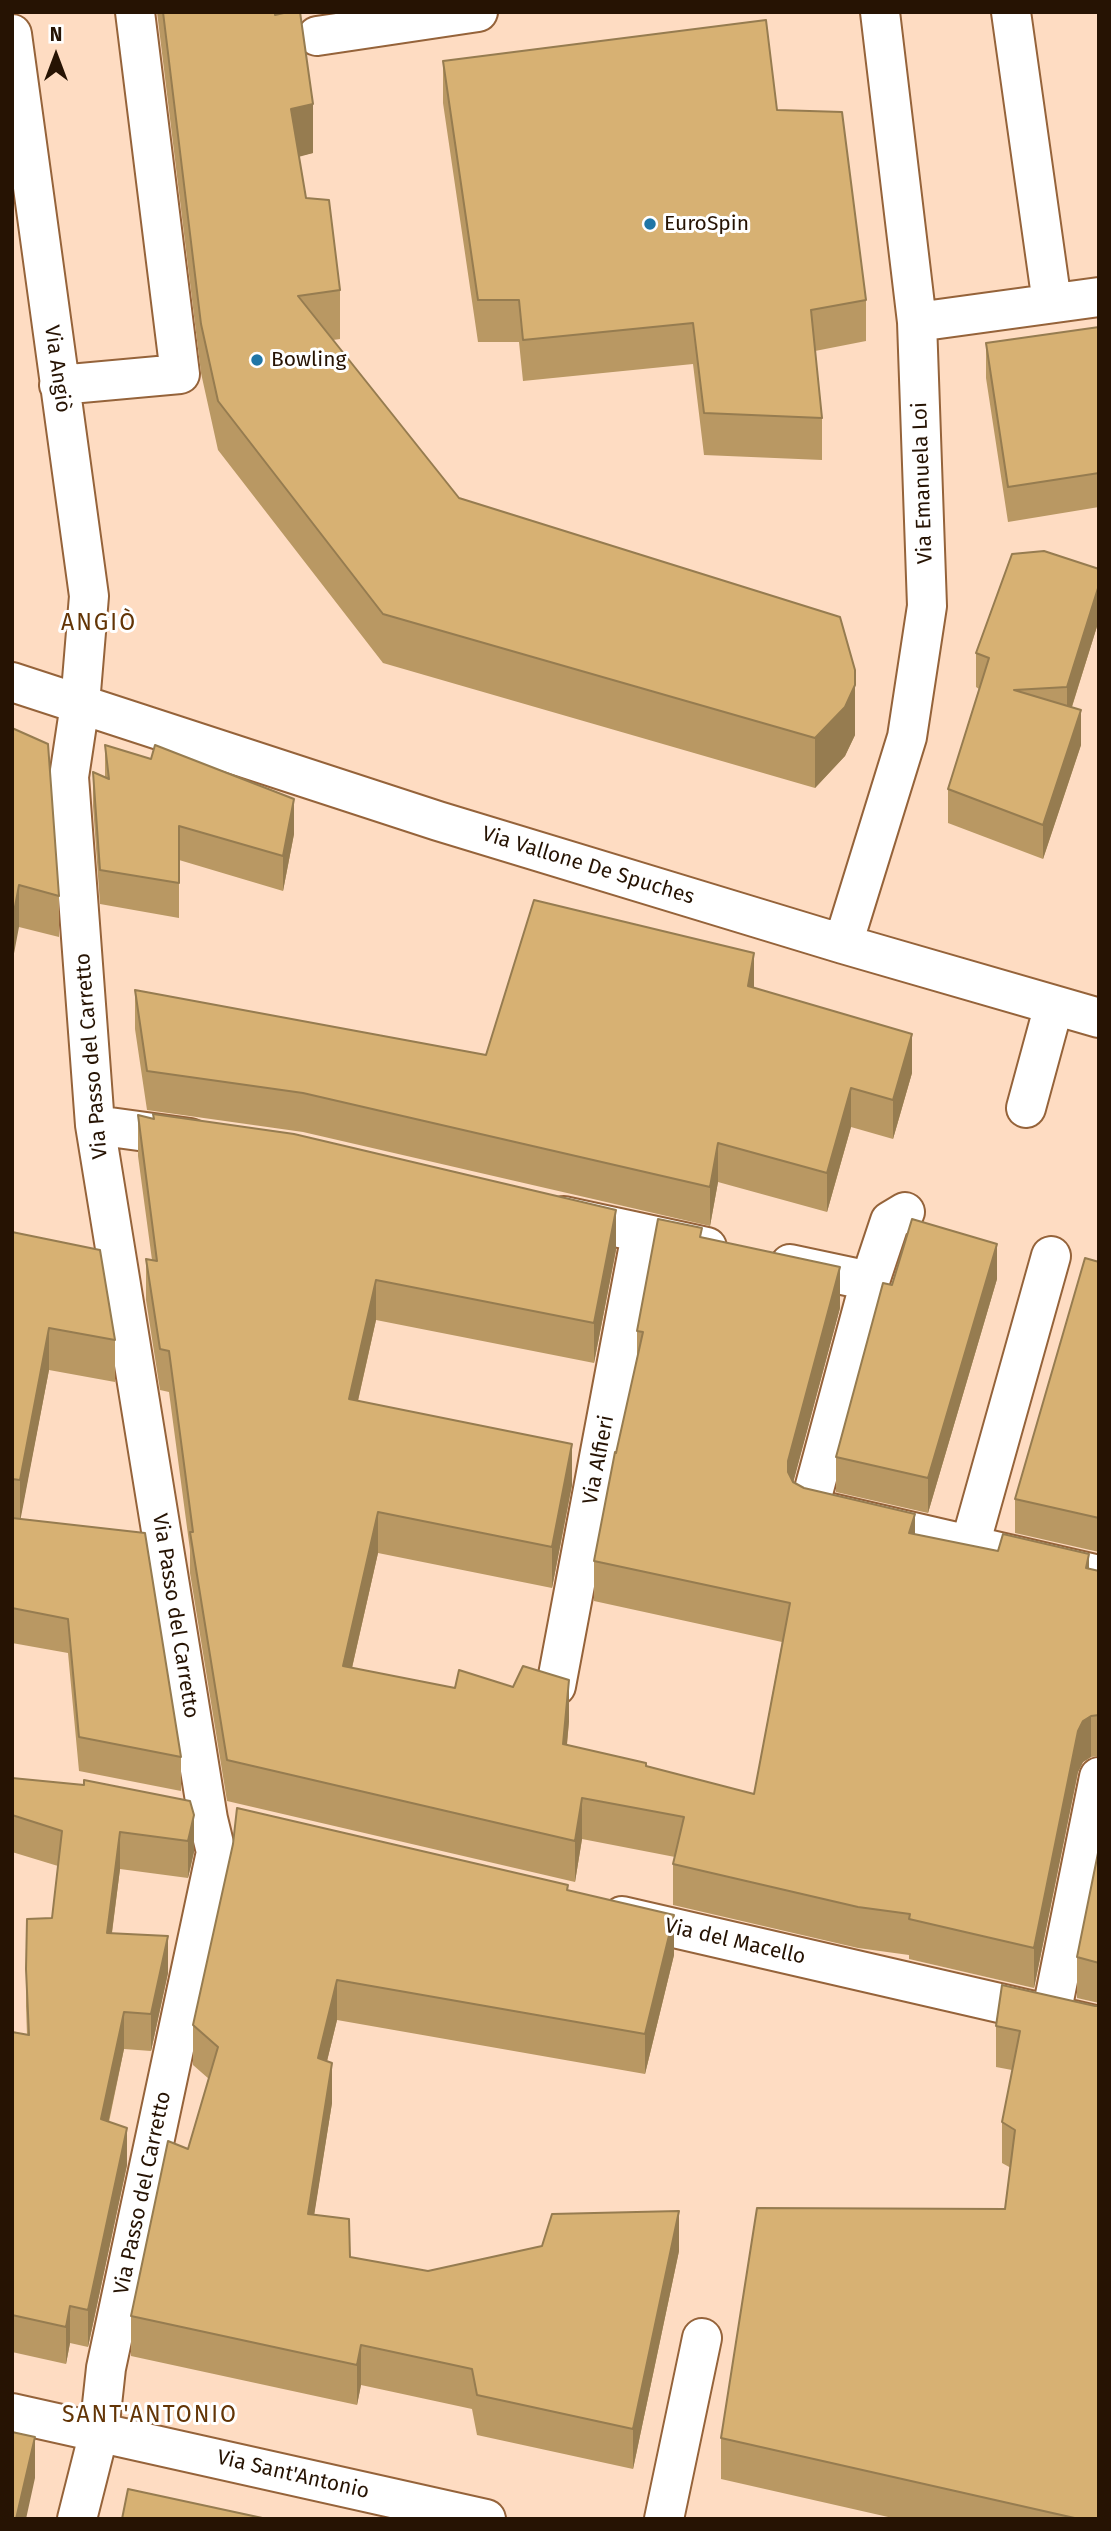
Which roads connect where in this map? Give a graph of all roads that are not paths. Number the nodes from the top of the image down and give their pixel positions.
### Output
1 (135, 12) edge
2 (478, 12) edge
3 (880, 12) edge
4 (1011, 12) edge
5 (12, 34) edge
6 (317, 36) dead end
7 (1099, 297) edge
8 (1052, 303) junction
9 (917, 322) junction
10 (59, 385) junction
11 (12, 682) edge
12 (80, 704) junction
13 (843, 944) junction
14 (1054, 1005) junction
15 (1099, 1018) edge
16 (1026, 1108) dead end
17 (95, 1125) junction
18 (231, 1144) edge
19 (536, 1209) edge
20 (905, 1212) dead end
21 (641, 1234) junction
22 (1051, 1256) dead end
23 (870, 1281) junction
24 (970, 1545) junction
25 (1099, 1575) edge
26 (556, 1686) edge
27 (1099, 1777) edge
28 (169, 1811) edge
29 (208, 1819) junction
30 (248, 1829) edge
31 (589, 1908) edge
32 (1051, 2015) junction
33 (1099, 2026) edge
34 (702, 2339) dead end
35 (12, 2413) edge
36 (99, 2432) junction
37 (406, 2510) edge
38 (78, 2519) edge
39 (486, 2519) edge
40 (664, 2519) edge

1 - 10 street
2 - 6 street
3 - 9 street, Via Emanuela Loi
4 - 8 street
5 - 10 street, Via Angiò
7 - 8 street
8 - 9 street
9 - 13 street, Via Emanuela Loi
10 - 12 street, Via Angiò
11 - 12 street, Via Vallone De Spuches
12 - 13 street, Via Vallone De Spuches
12 - 17 street, Via Passo del Carretto
13 - 14 street, Via Vallone De Spuches
14 - 15 street, Via Vallone De Spuches
14 - 16 street
17 - 18 street
17 - 29 street, Via Passo del Carretto
19 - 21 street
20 - 23 street
21 - 23 street
21 - 26 street, Via Alfieri
22 - 24 street
23 - 24 street
24 - 25 street
27 - 32 street
28 - 29 street
29 - 30 street
29 - 36 street, Via Passo del Carretto
31 - 32 street, Via del Macello
32 - 33 street, Via del Macello
34 - 40 street
35 - 36 street, Via Sant'Antonio
36 - 37 street, Via Sant'Antonio
36 - 38 street, Via Passo del Carretto
37 - 39 street, Via Sant'Antonio

